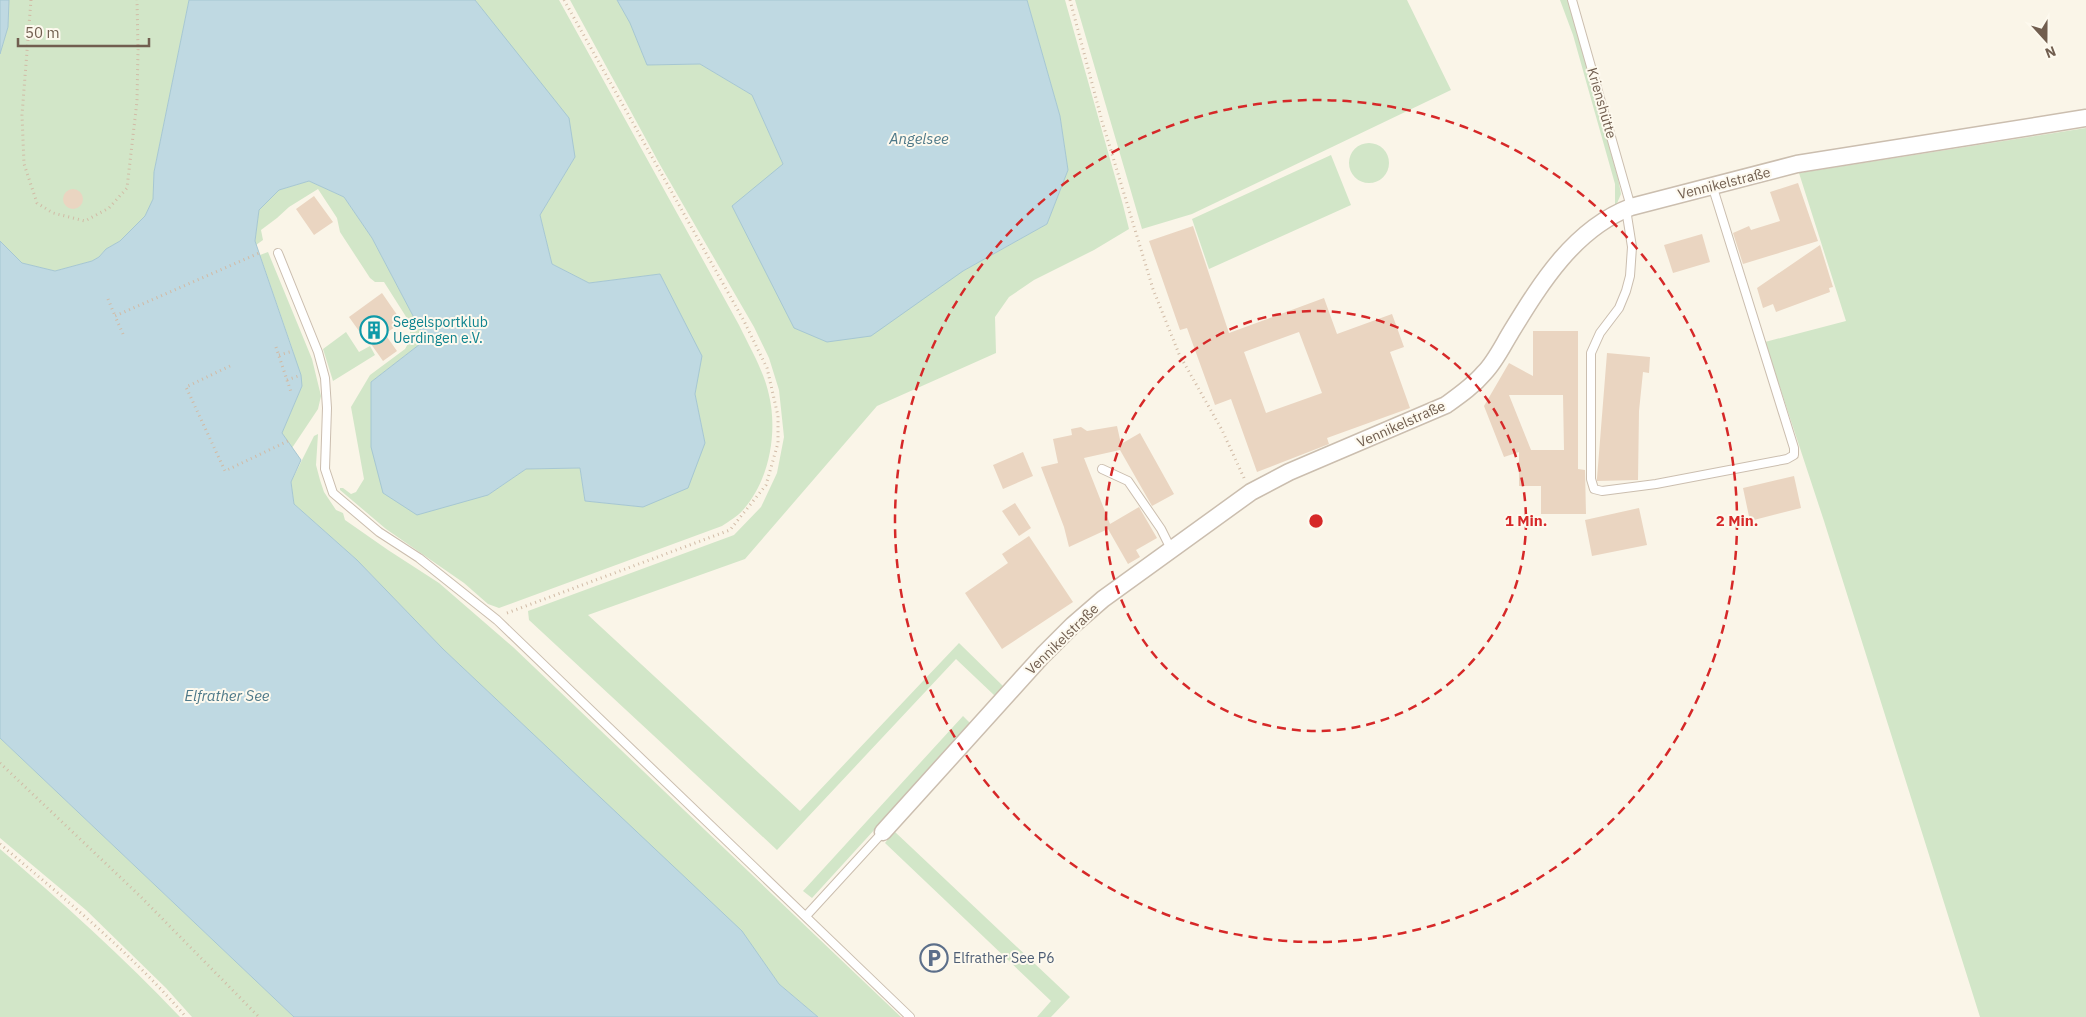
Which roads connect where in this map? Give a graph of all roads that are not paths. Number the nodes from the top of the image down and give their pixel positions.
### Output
1 (1572, 0) edge
2 (2086, 118) edge
3 (1712, 185) junction
4 (1628, 208) junction
5 (278, 253) dead end
6 (1102, 469) dead end
7 (1172, 549) junction
8 (883, 832) joint
9 (806, 916) junction
10 (910, 1017) edge

1 - 4 lane, Krienshütte
2 - 3 street, Vennikelstraße
3 - 4 street, Vennikelstraße
3 - 4 lane, Krienshütte
4 - 7 street, Vennikelstraße
5 - 9 lane
6 - 7 lane
7 - 8 street, Vennikelstraße
8 - 9 lane
9 - 10 lane

